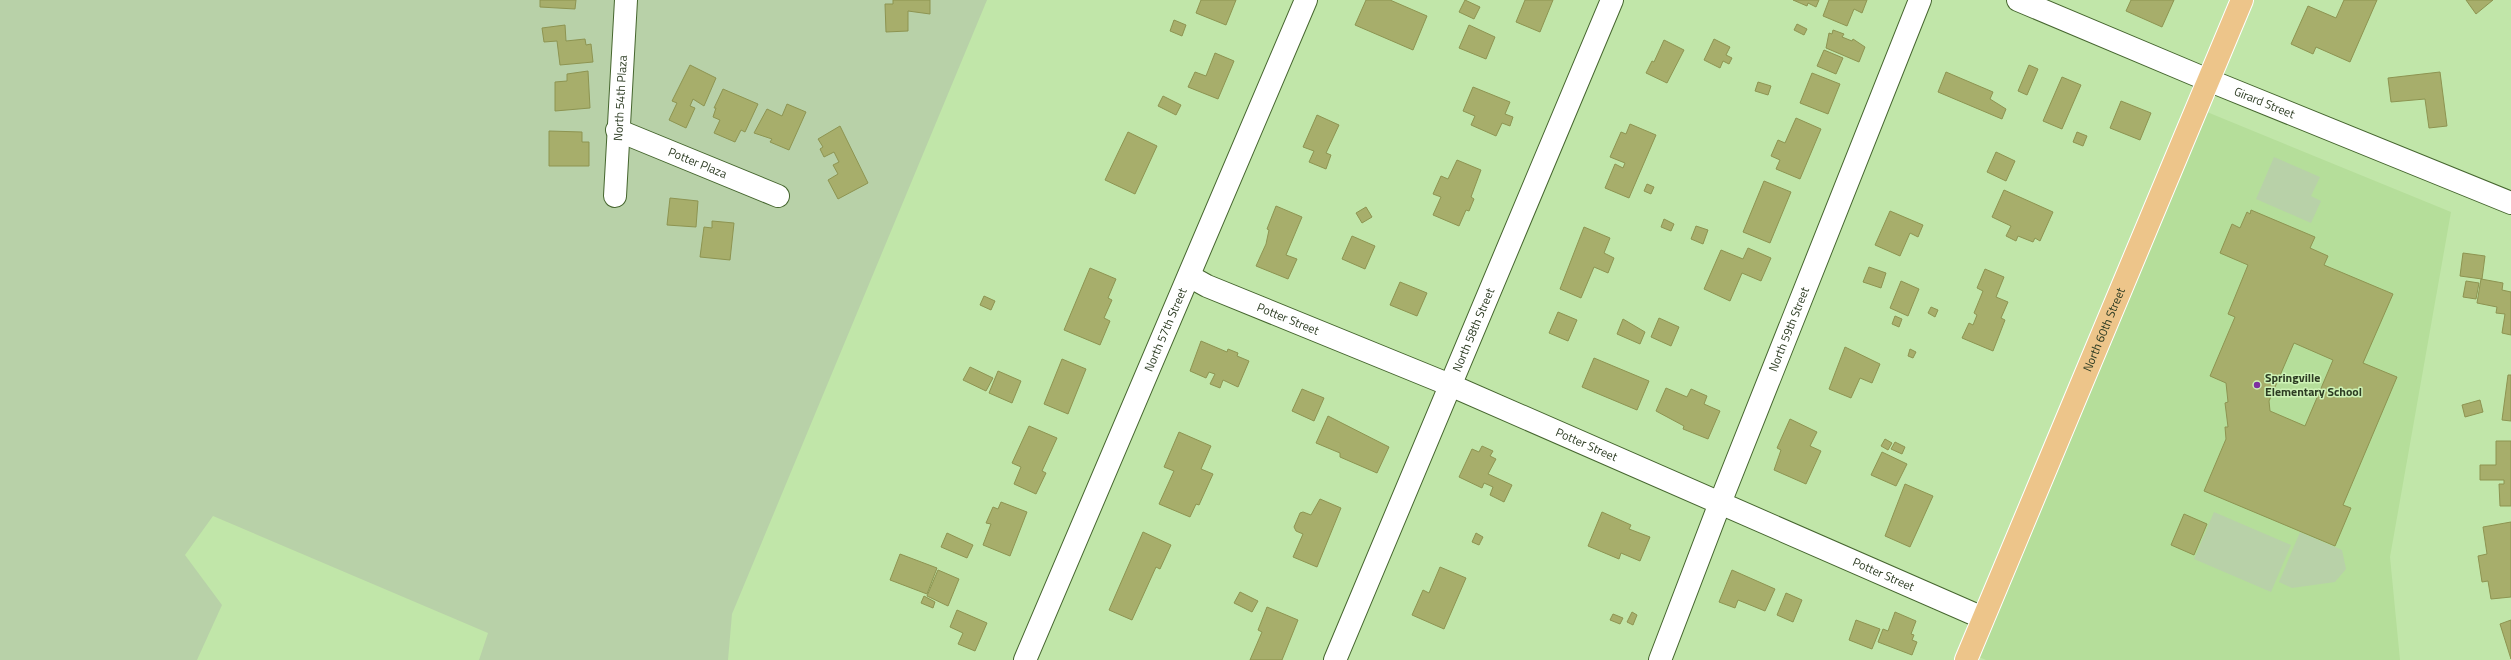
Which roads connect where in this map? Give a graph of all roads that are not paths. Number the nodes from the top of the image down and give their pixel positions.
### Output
1 (626, 0) edge
2 (1306, 0) edge
3 (1612, 0) edge
4 (1920, 0) edge
5 (2018, 0) edge
6 (2242, 0) edge
7 (2208, 80) junction
8 (617, 130) junction
9 (615, 196) dead end
10 (778, 196) dead end
11 (2511, 203) edge
12 (1189, 276) junction
13 (1450, 385) junction
14 (1720, 503) junction
15 (1983, 618) junction
16 (1024, 660) edge
17 (1335, 660) edge
18 (1660, 660) edge
19 (1966, 660) edge

1 - 8 street, North 54th Plaza
2 - 12 street, North 57th Street
3 - 13 street, North 58th Street
4 - 14 street, North 59th Street
5 - 7 street, Girard Street
6 - 7 main road, North 60th Street
7 - 11 street, Girard Street
7 - 15 main road, North 60th Street
8 - 9 street, North 54th Plaza
8 - 10 street, Potter Plaza
12 - 13 street, Potter Street
12 - 16 street, North 57th Street
13 - 14 street, Potter Street
13 - 17 street, North 58th Street
14 - 15 street, Potter Street
14 - 18 street, North 59th Street
15 - 19 main road, North 60th Street

